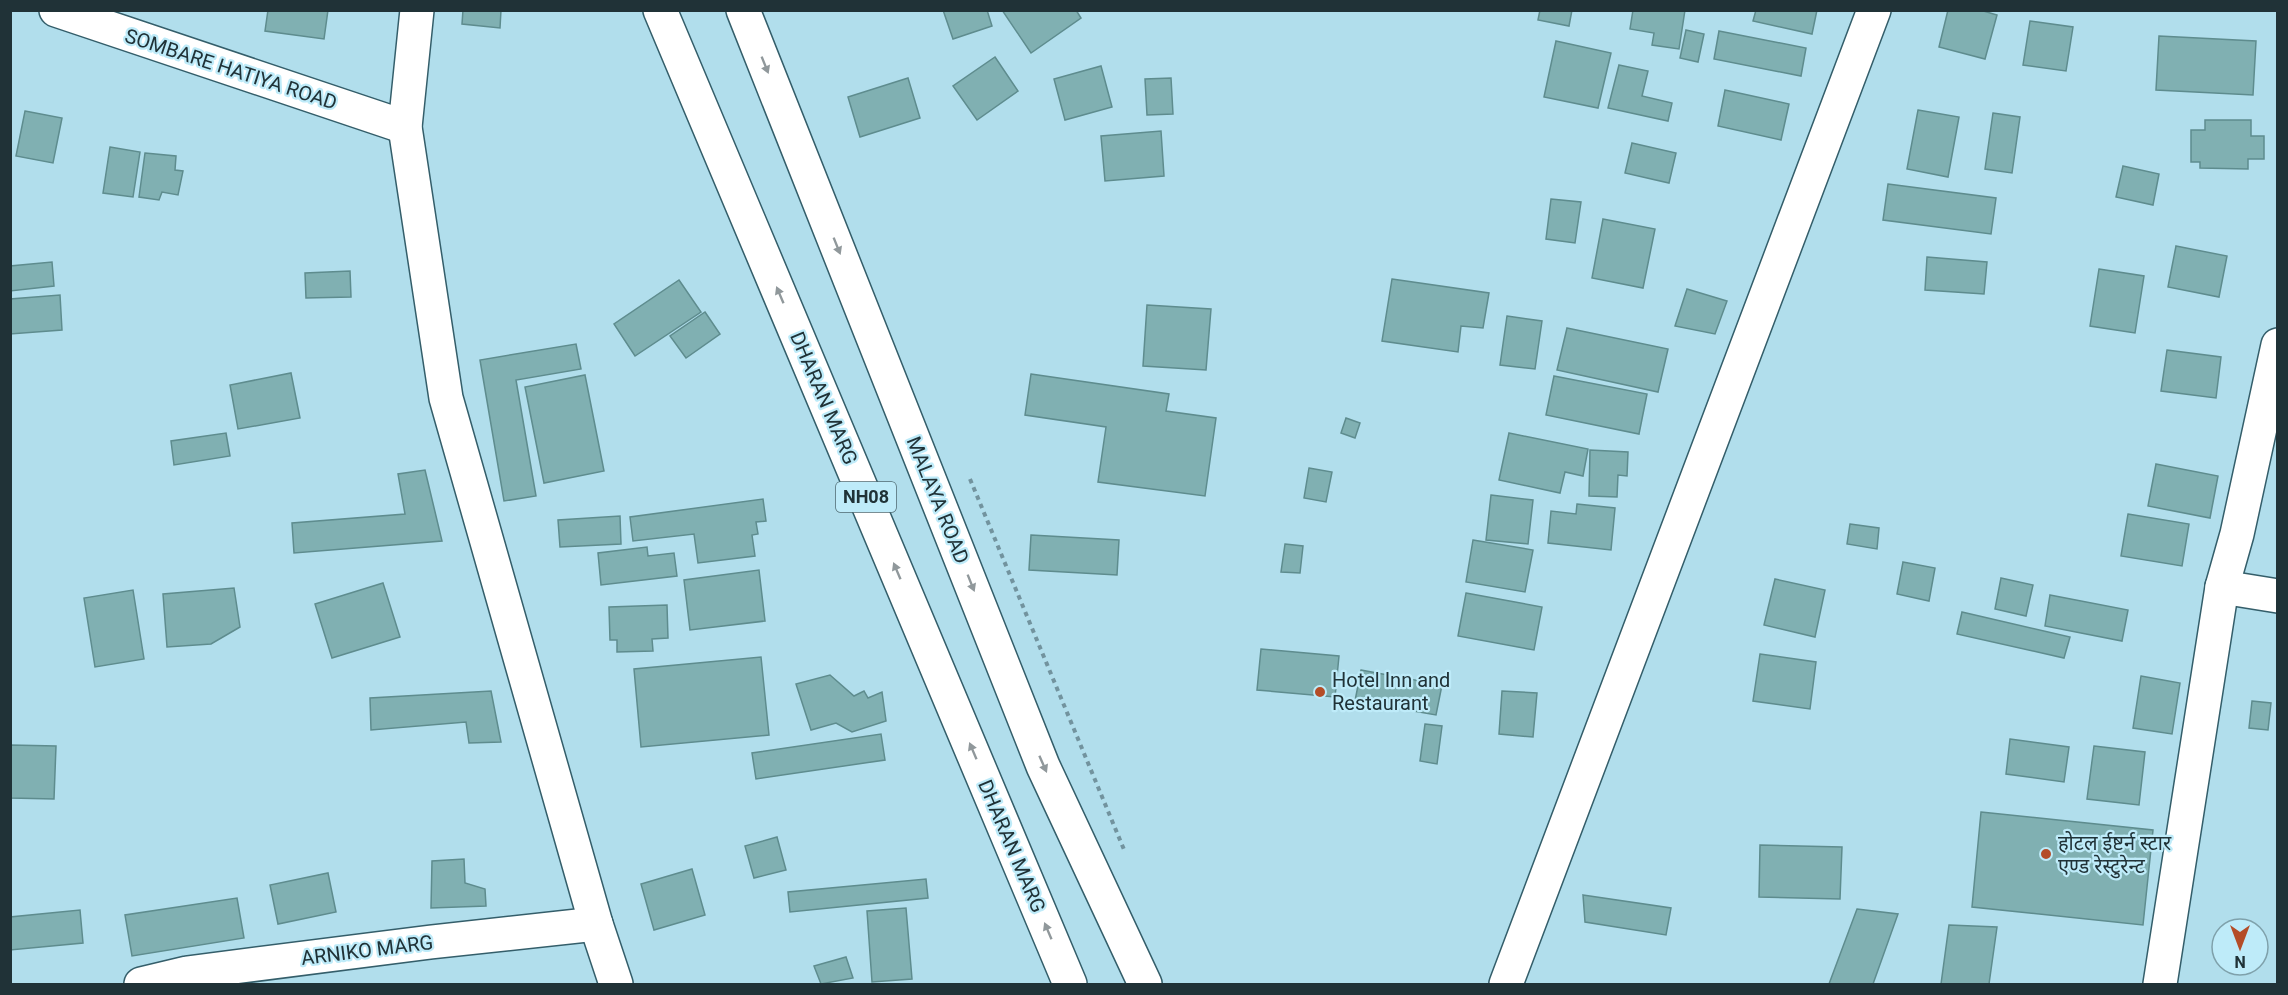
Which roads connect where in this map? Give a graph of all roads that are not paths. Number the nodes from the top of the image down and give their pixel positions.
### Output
1 (56, 10) edge
2 (417, 10) edge
3 (660, 10) edge
4 (743, 10) edge
5 (1874, 10) edge
6 (405, 127) junction
7 (2277, 345) edge
8 (2222, 587) junction
9 (2277, 596) edge
10 (596, 924) junction
11 (141, 984) edge
12 (616, 984) edge
13 (1070, 984) edge
14 (1145, 984) edge
15 (1506, 984) edge
16 (2160, 984) edge

1 - 6 main road, SOMBARE HATIYA ROAD
2 - 6 main road
13 -> 3 main road, DHARAN MARG / NH08
4 -> 14 main road, MALAYA ROAD
5 - 15 main road
6 - 10 main road
7 - 8 main road
8 - 9 main road
8 - 16 main road
10 - 11 main road, ARNIKO MARG
10 - 12 main road

